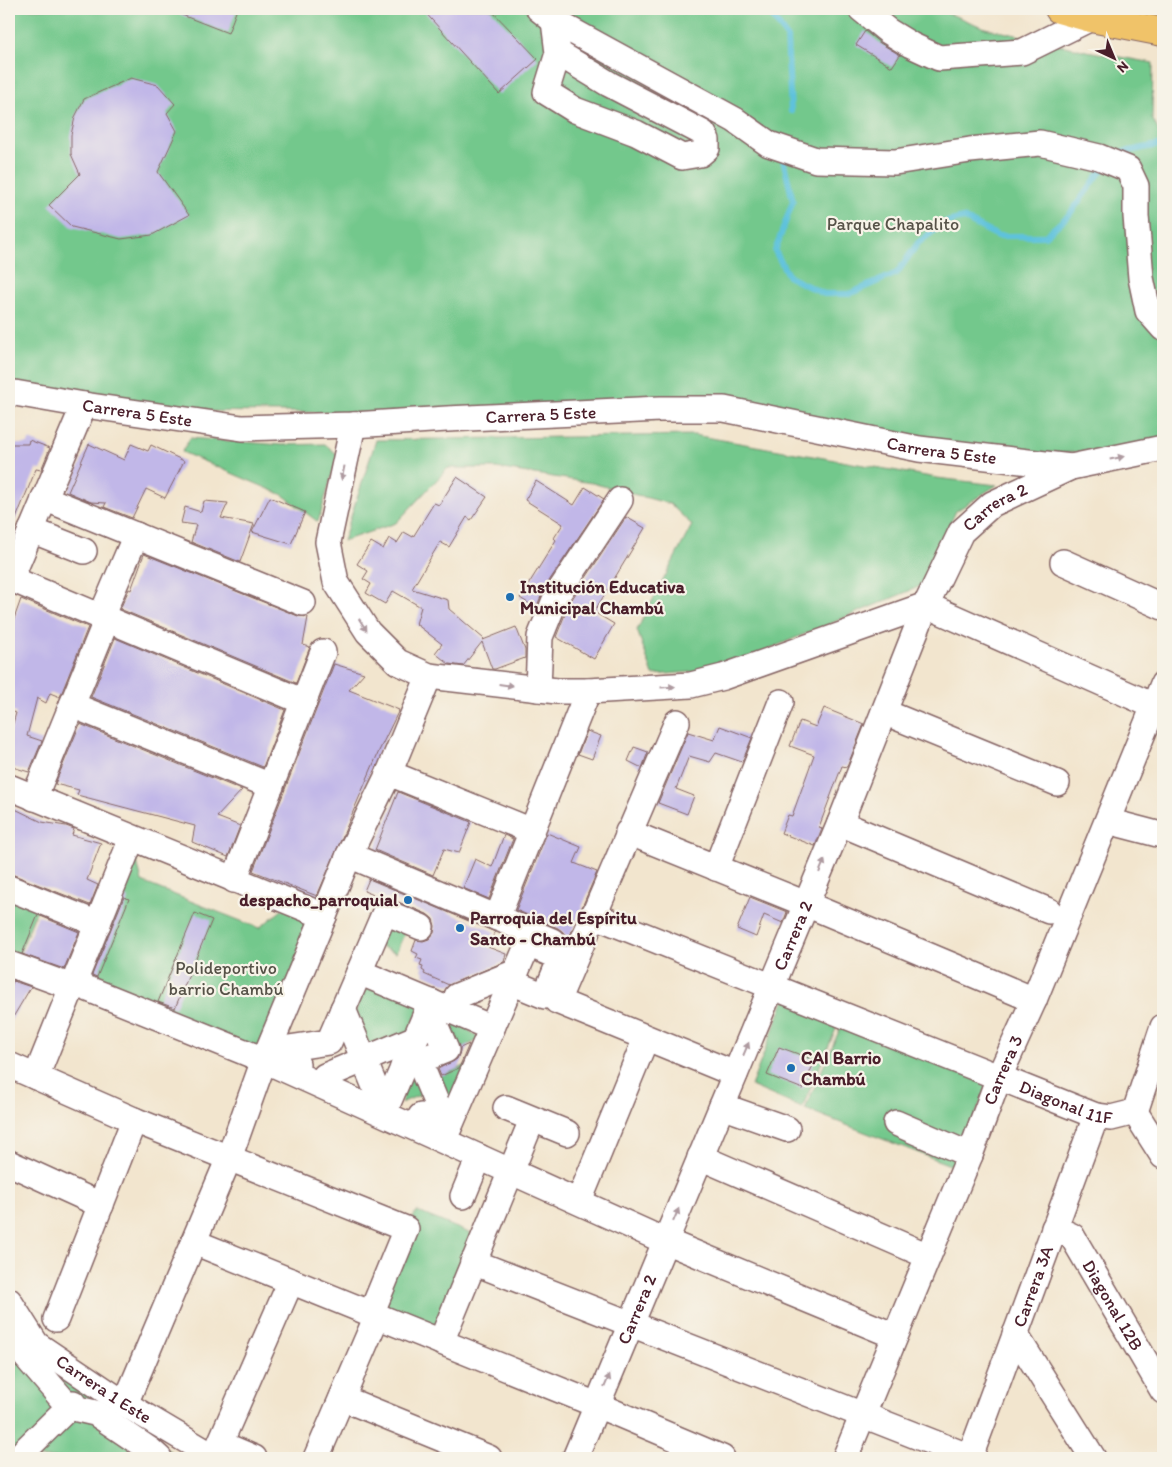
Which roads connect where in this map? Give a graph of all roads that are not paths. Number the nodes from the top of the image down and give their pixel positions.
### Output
1 (861, 9) edge
2 (1059, 9) edge
3 (546, 15) edge
4 (1091, 18) junction
5 (1163, 32) edge
6 (558, 53) junction
7 (1163, 328) edge
8 (9, 392) edge
9 (84, 405) junction
10 (353, 425) junction
11 (1163, 448) edge
12 (1071, 467) junction
13 (44, 498) junction
14 (620, 500) dead end
15 (31, 530) junction
16 (136, 535) junction
17 (84, 551) dead end
18 (1063, 562) dead end
19 (9, 580) edge
20 (302, 603) dead end
21 (926, 605) junction
22 (1163, 608) edge
23 (104, 618) junction
24 (323, 652) dead end
25 (429, 676) junction
26 (538, 688) junction
27 (588, 691) junction
28 (1159, 695) edge
29 (304, 702) junction
30 (781, 702) dead end
31 (72, 705) junction
32 (884, 712) junction
33 (677, 722) dead end
34 (389, 773) junction
35 (1057, 783) dead end
36 (271, 786) junction
37 (9, 787) edge
38 (34, 798) junction
39 (840, 823) junction
40 (1115, 823) dead end
41 (532, 832) junction
42 (628, 832) junction
43 (1160, 835) dead end
44 (132, 838) junction
45 (350, 855) junction
46 (716, 868) junction
47 (234, 880) junction
48 (9, 888) edge
49 (806, 904) junction
50 (1049, 911) dead end
51 (593, 915) junction
52 (324, 916) junction
53 (497, 918) junction
54 (98, 924) junction
55 (421, 927) dead end
56 (578, 952) junction
57 (9, 964) edge
58 (359, 972) junction
59 (486, 984) junction
60 (74, 986) junction
61 (772, 987) junction
62 (457, 996) dead end
63 (1034, 1000) junction
64 (430, 1005) junction
65 (343, 1008) junction
66 (495, 1020) junction
67 (646, 1038) junction
68 (1161, 1038) edge
69 (413, 1056) junction
70 (264, 1060) junction
71 (364, 1060) junction
72 (9, 1065) edge
73 (735, 1074) junction
74 (324, 1076) junction
75 (36, 1077) junction
76 (1000, 1077) junction
77 (432, 1094) junction
78 (389, 1103) junction
79 (722, 1106) junction
80 (506, 1108) dead end
81 (1135, 1112) junction
82 (1096, 1116) junction
83 (134, 1120) junction
84 (532, 1120) junction
85 (896, 1123) dead end
86 (446, 1126) junction
87 (787, 1129) dead end
88 (567, 1133) dead end
89 (970, 1155) junction
90 (1163, 1156) edge
91 (479, 1157) junction
92 (700, 1157) junction
93 (229, 1158) junction
94 (9, 1163) edge
95 (510, 1171) junction
96 (463, 1196) dead end
97 (579, 1201) junction
98 (101, 1205) junction
99 (1054, 1228) junction
100 (666, 1241) junction
101 (194, 1242) junction
102 (928, 1256) junction
103 (473, 1262) junction
104 (291, 1281) junction
105 (9, 1301) edge
106 (374, 1315) junction
107 (56, 1319) dead end
108 (631, 1324) junction
109 (1015, 1334) junction
110 (896, 1336) junction
111 (9, 1337) edge
112 (441, 1342) junction
113 (1163, 1390) edge
114 (80, 1397) junction
115 (342, 1398) junction
116 (125, 1404) junction
117 (597, 1405) junction
118 (864, 1414) junction
119 (217, 1453) edge
120 (963, 1456) edge
121 (17, 1458) edge
122 (159, 1458) edge
123 (254, 1458) edge
124 (316, 1458) edge
125 (489, 1458) edge
126 (575, 1458) edge
127 (722, 1458) edge
128 (845, 1458) edge
129 (1093, 1458) edge

1 - 4 street
2 - 4 main road
3 - 6 street
3 - 7 street
4 - 5 main road
6 - 6 street
8 - 9 street, Carrera 5 Este
9 - 10 street, Carrera 5 Este
9 - 13 street
10 - 12 street, Carrera 5 Este
10 -> 25 street
12 -> 11 street
12 - 21 street, Carrera 2
13 - 15 street
13 - 16 street
14 - 26 street
15 - 17 street
15 - 19 street
16 - 20 street
16 - 23 street
18 - 22 street
19 - 23 street
27 -> 21 street
21 - 28 street
21 - 32 street, Carrera 2
23 - 29 street
23 - 31 street
24 - 29 street
25 -> 26 street
25 - 34 street
26 - 27 street
27 - 41 street
28 - 63 street, Carrera 3
29 - 36 street
30 - 46 street
31 - 36 street
31 - 38 street
32 - 35 street
32 - 39 street, Carrera 2
33 - 42 street
34 - 41 street
34 - 45 street
36 - 47 street
37 - 38 street
38 - 44 street
49 -> 39 street, Carrera 2
39 - 50 street
40 - 43 street
41 - 53 street
42 - 46 street
42 - 51 street
44 - 47 street
44 - 54 street
45 - 52 street
45 - 53 street
46 - 49 street
47 - 52 street
48 - 54 street
49 - 61 street, Carrera 2
49 - 63 street
51 - 56 street
51 - 61 street, Diagonal 11F
52 - 70 street
53 - 56 street
54 - 60 street
55 - 58 street
56 - 67 street
57 - 60 street
58 - 64 street
58 - 65 street
59 - 62 street
59 - 66 street
59 - 66 street
60 - 70 street
60 - 75 street
73 -> 61 street, Carrera 2
61 - 76 street, Diagonal 11F
63 - 76 street, Carrera 3
64 - 66 street
64 - 69 street
65 - 71 street
65 - 74 street
66 - 86 street
67 - 73 street
67 - 97 street
68 - 81 street
69 - 71 street
69 - 77 street
69 - 78 street
70 - 91 street
70 - 93 street
71 - 74 street
71 - 78 street
72 - 75 street
73 - 79 street, Carrera 2
74 - 78 street
75 - 83 street
76 - 82 street, Diagonal 11F
76 - 89 street, Carrera 3
77 - 78 street
77 - 86 street
78 - 86 street
79 - 87 street
79 - 92 street, Carrera 2
80 - 84 street
81 - 82 street, Diagonal 11F
81 - 90 street
82 - 99 street, Carrera 3A
83 - 93 street
83 - 98 street
84 - 88 street
84 - 95 street
85 - 89 street
89 - 102 street, Carrera 3
91 - 95 street
91 - 96 street
100 -> 92 street, Carrera 2
92 - 102 street
93 - 101 street
93 - 106 street
94 - 98 street
95 - 97 street
95 - 103 street
97 - 100 street
98 - 107 street
99 - 109 street, Carrera 3A
99 - 113 street, Diagonal 12B
100 - 108 street, Carrera 2
100 - 110 street
101 - 104 street
101 - 116 street
102 - 110 street, Carrera 3
103 - 108 street
103 - 112 street
104 - 106 street
104 - 119 street
105 - 114 street, Carrera 1 Este
106 - 112 street
106 - 115 street
117 -> 108 street, Carrera 2
108 - 118 street
109 - 120 street, Carrera 3A
109 - 129 street
110 - 118 street, Carrera 3
111 - 114 street
112 - 117 street
114 - 116 street, Carrera 1 Este
114 - 121 street
114 - 122 street
115 - 124 street
115 - 125 street
116 - 119 street, Carrera 1 Este
117 - 126 street, Carrera 2
117 - 127 street
118 - 120 street
118 - 128 street, Carrera 3
119 - 123 street, Carrera 1 Este

